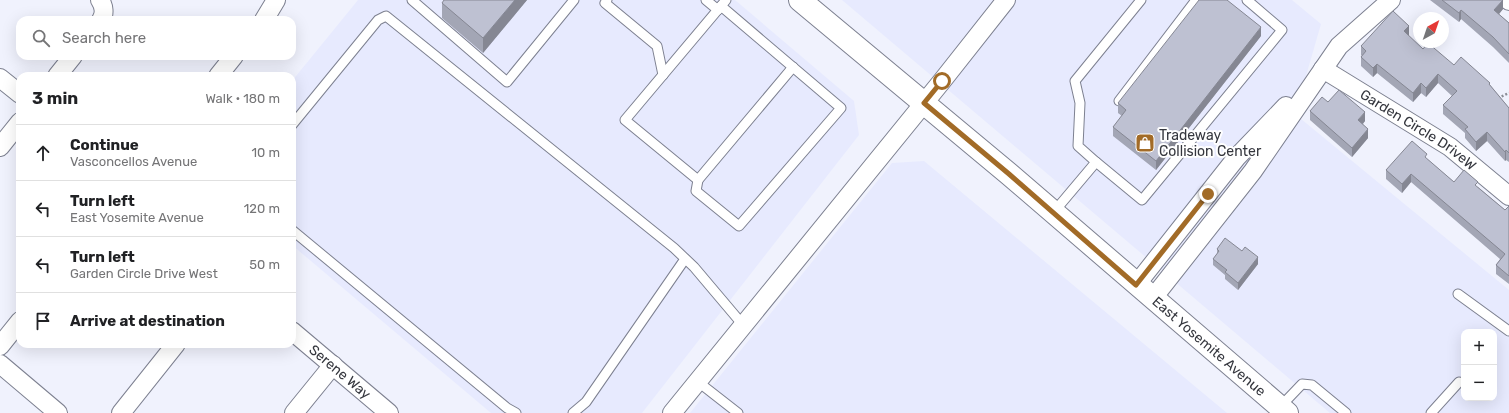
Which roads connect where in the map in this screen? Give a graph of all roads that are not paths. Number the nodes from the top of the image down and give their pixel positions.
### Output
1 (276, 0) edge
2 (412, 0) edge
3 (574, 0) edge
4 (608, 0) edge
5 (706, 0) edge
6 (800, 0) edge
7 (1006, 0) edge
8 (1142, 0) edge
9 (1196, 0) edge
10 (1247, 0) edge
11 (1392, 0) edge
12 (722, 5) edge
13 (266, 16) edge
14 (70, 60) edge
15 (231, 60) edge
16 (793, 67) junction
17 (1323, 69) junction
18 (60, 72) edge
19 (221, 72) edge
20 (663, 75) junction
21 (0, 78) edge
22 (16, 91) edge
23 (1119, 101) edge
24 (924, 103) junction
25 (296, 120) edge
26 (16, 127) edge
27 (0, 147) edge
28 (1096, 162) junction
29 (698, 180) junction
30 (1509, 196) edge
31 (1053, 213) junction
32 (296, 233) edge
33 (685, 259) junction
34 (1136, 285) junction
35 (1458, 294) dead end
36 (1153, 298) junction
37 (743, 325) junction
38 (16, 326) edge
39 (1509, 331) edge
40 (296, 334) edge
41 (0, 346) edge
42 (173, 348) edge
43 (0, 364) edge
44 (332, 365) junction
45 (697, 382) junction
46 (1459, 382) dead end
47 (1284, 410) edge
48 (58, 413) edge
49 (121, 413) edge
50 (294, 413) edge
51 (389, 413) edge
52 (516, 413) edge
53 (573, 413) edge
54 (672, 413) edge
55 (738, 413) edge
56 (1346, 413) edge
57 (1431, 413) edge

1 - 13 street
2 - 3 lane
4 - 20 lane
5 - 12 lane
6 - 24 main road, East Yosemite Avenue
7 - 24 street
8 - 28 lane
9 - 23 lane
10 - 28 lane
11 - 17 street
12 - 16 lane
12 - 20 lane
14 - 18 street
15 - 19 street
16 - 29 lane
16 - 29 lane
17 - 30 street, Garden Circle DriveW
17 - 34 street
17 - 36 street
20 - 29 lane
21 - 22 street
24 - 31 main road, East Yosemite Avenue
24 - 37 street
25 - 33 lane
26 - 27 street
28 - 31 lane
31 - 34 main road, East Yosemite Avenue
32 - 52 lane
33 - 37 lane
33 - 53 lane
34 - 36 main road, East Yosemite Avenue
35 - 39 lane
36 - 47 main road, East Yosemite Avenue
37 - 45 street
38 - 41 street
40 - 44 street, Serene Way
42 - 49 street
43 - 48 street
44 - 50 street
44 - 51 street, Serene Way
45 - 54 street
45 - 55 lane
46 - 57 lane
47 - 56 lane

